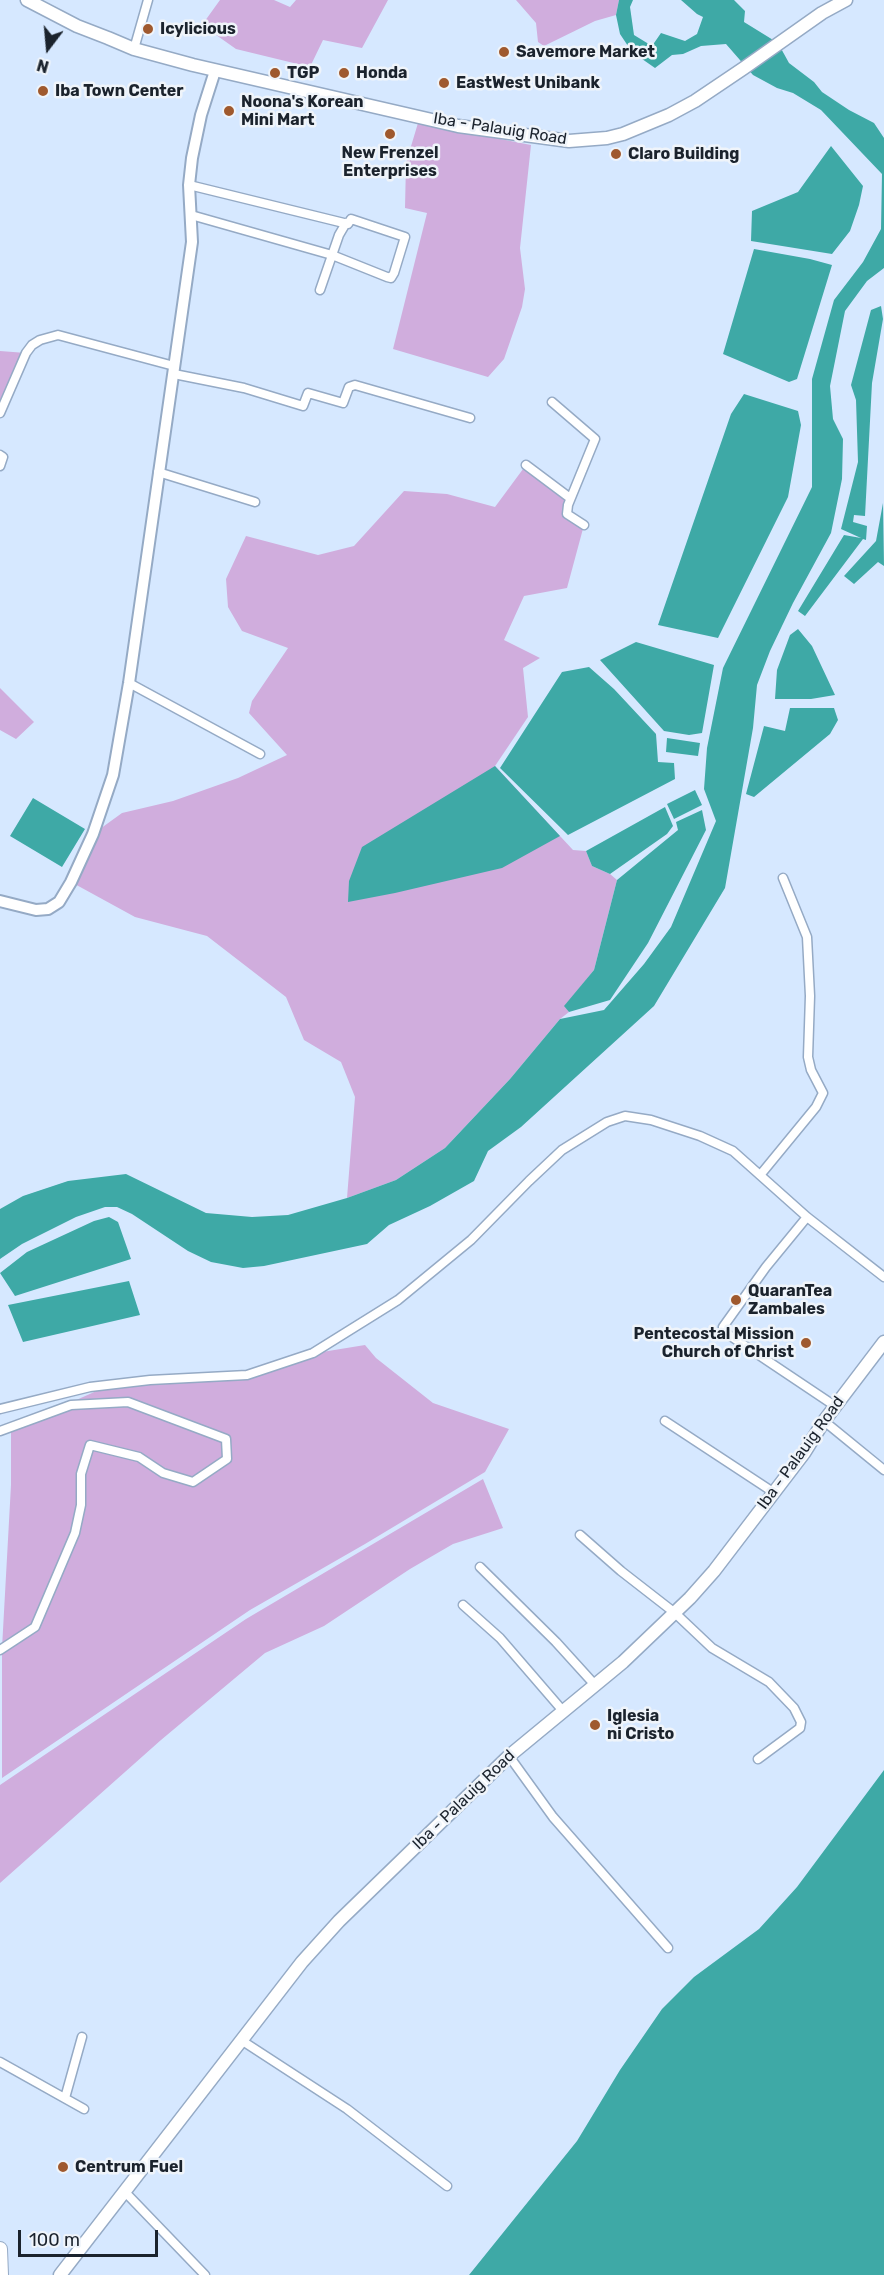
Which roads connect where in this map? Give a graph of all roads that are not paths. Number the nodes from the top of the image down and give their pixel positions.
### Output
1 (27, 0) edge
2 (148, 0) edge
3 (846, 0) edge
4 (134, 49) junction
5 (215, 71) junction
6 (189, 185) junction
7 (191, 215) junction
8 (346, 223) junction
9 (332, 255) junction
10 (320, 290) dead end
11 (174, 370) junction
12 (552, 402) dead end
13 (0, 413) edge
14 (470, 418) dead end
15 (0, 455) edge
16 (526, 465) dead end
17 (0, 466) edge
18 (158, 472) junction
19 (570, 498) junction
20 (255, 502) dead end
21 (584, 525) dead end
22 (129, 683) junction
23 (260, 754) dead end
24 (783, 878) dead end
25 (0, 901) edge
26 (761, 1174) junction
27 (807, 1217) junction
28 (884, 1277) edge
29 (884, 1342) edge
30 (835, 1407) junction
31 (0, 1409) edge
32 (665, 1421) dead end
33 (824, 1421) junction
34 (0, 1431) edge
35 (884, 1470) edge
36 (773, 1492) junction
37 (580, 1534) dead end
38 (480, 1567) dead end
39 (463, 1605) dead end
40 (675, 1613) junction
41 (0, 1650) edge
42 (595, 1685) junction
43 (563, 1711) junction
44 (509, 1756) junction
45 (758, 1760) dead end
46 (668, 1948) dead end
47 (82, 2037) dead end
48 (241, 2040) junction
49 (0, 2062) edge
50 (65, 2098) junction
51 (84, 2109) dead end
52 (447, 2186) dead end
53 (125, 2192) junction
54 (0, 2249) edge
55 (1, 2275) edge
56 (60, 2275) edge
57 (205, 2275) edge

1 - 4 main road, Iba - Palauig Road
2 - 4 street
3 - 5 main road, Iba - Palauig Road
4 - 5 main road, Iba - Palauig Road
5 - 6 street
6 - 7 street
6 - 8 street
7 - 9 street
7 - 11 street
8 - 9 street
8 - 9 street
9 - 10 street
11 - 13 street
11 - 14 street
11 - 18 street
12 - 19 street
15 - 17 street
16 - 19 street
18 - 20 street
18 - 22 street
19 - 21 street
22 - 23 street
22 - 25 street
24 - 26 street
26 - 27 street
26 - 31 street
27 - 28 street
27 - 30 street
29 - 30 main road, Iba - Palauig Road
30 - 33 main road, Iba - Palauig Road
32 - 36 street
33 - 35 street
33 - 36 main road, Iba - Palauig Road
34 - 41 street
36 - 40 main road, Iba - Palauig Road
37 - 40 street
38 - 42 street
39 - 43 street
40 - 42 main road, Iba - Palauig Road
40 - 45 street
42 - 43 main road, Iba - Palauig Road
43 - 44 main road, Iba - Palauig Road
44 - 46 street
44 - 48 main road, Iba - Palauig Road
47 - 50 street
48 - 52 street
48 - 53 main road, Iba - Palauig Road
49 - 50 street
50 - 51 street
53 - 56 main road, Iba - Palauig Road
53 - 57 street
54 - 55 main road

